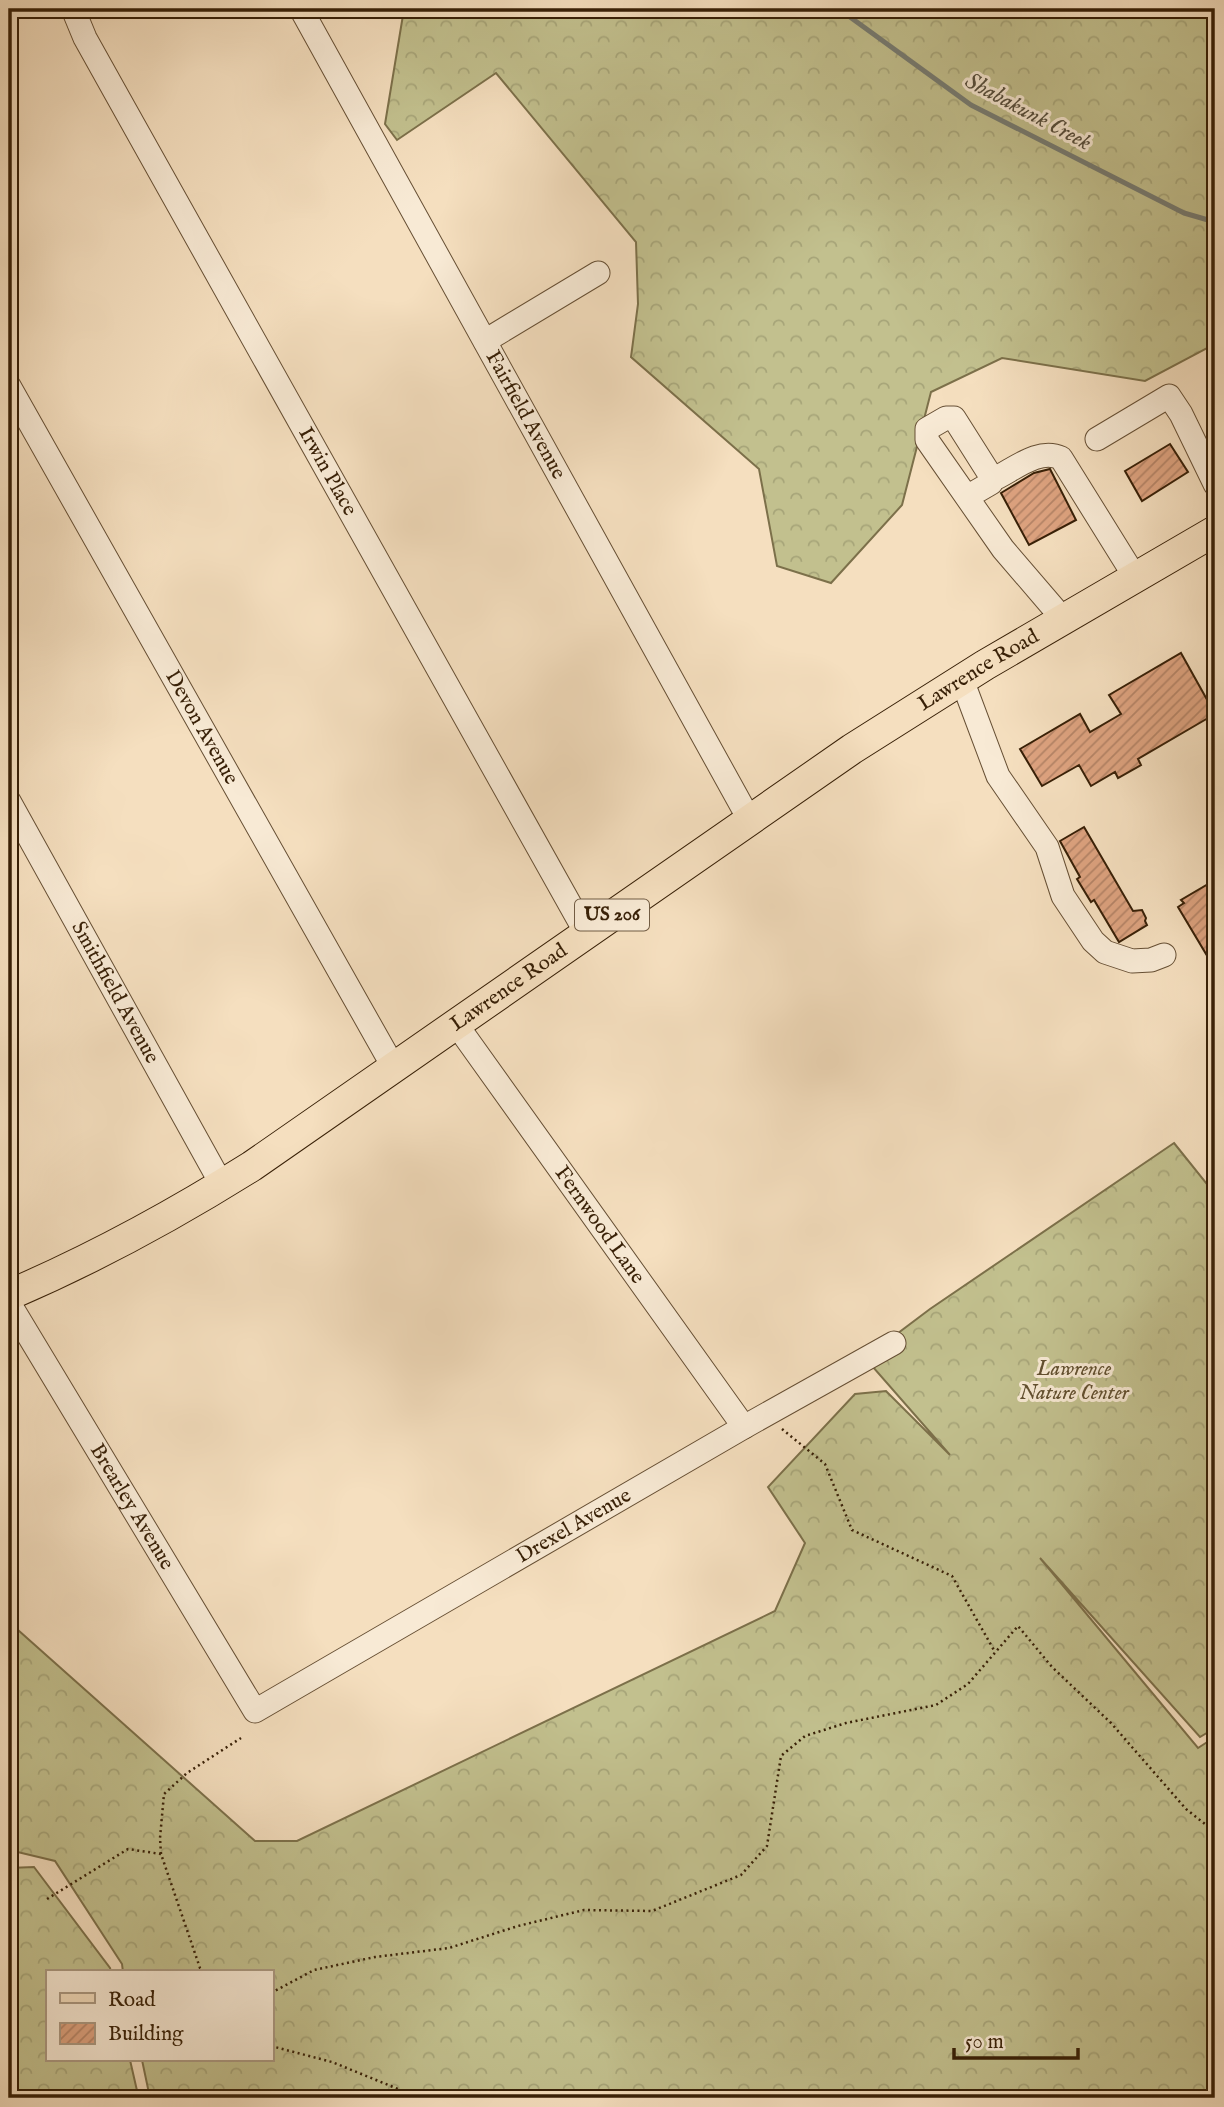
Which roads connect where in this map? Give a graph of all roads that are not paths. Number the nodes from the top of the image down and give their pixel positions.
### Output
1 (73, 9) edge
2 (301, 9) edge
3 (598, 273) dead end
4 (485, 341) junction
5 (9, 386) edge
6 (1097, 439) dead end
7 (992, 478) junction
8 (1215, 484) edge
9 (967, 497) junction
10 (1215, 531) edge
11 (1135, 577) junction
12 (1063, 619) junction
13 (962, 680) junction
14 (9, 801) edge
15 (749, 819) junction
16 (586, 933) junction
17 (1164, 955) dead end
18 (456, 1024) junction
19 (394, 1068) junction
20 (222, 1185) junction
21 (9, 1295) edge
22 (9, 1303) edge
23 (894, 1343) dead end
24 (744, 1427) junction
25 (255, 1711) joint

1 - 16 street, Irwin Place
2 - 4 street, Fairfield Avenue
3 - 4 street
4 - 15 street, Fairfield Avenue
5 - 19 street, Devon Avenue
6 - 8 street
7 - 9 street
7 - 9 street
7 - 11 street
9 - 12 street
10 - 11 main road, Lawrence Road / US 206
11 - 12 main road, Lawrence Road / US 206
12 - 13 main road, Lawrence Road / US 206
13 - 15 main road, Lawrence Road / US 206
13 - 17 street
14 - 20 street, Smithfield Avenue
15 - 16 main road, Lawrence Road / US 206
16 - 18 main road, Lawrence Road / US 206
18 - 19 main road, Lawrence Road / US 206
18 - 24 street, Fernwood Lane
19 - 20 main road, Lawrence Road / US 206
20 - 21 main road, Lawrence Road / US 206
22 - 25 street, Brearley Avenue
23 - 24 street, Drexel Avenue
24 - 25 street, Drexel Avenue

